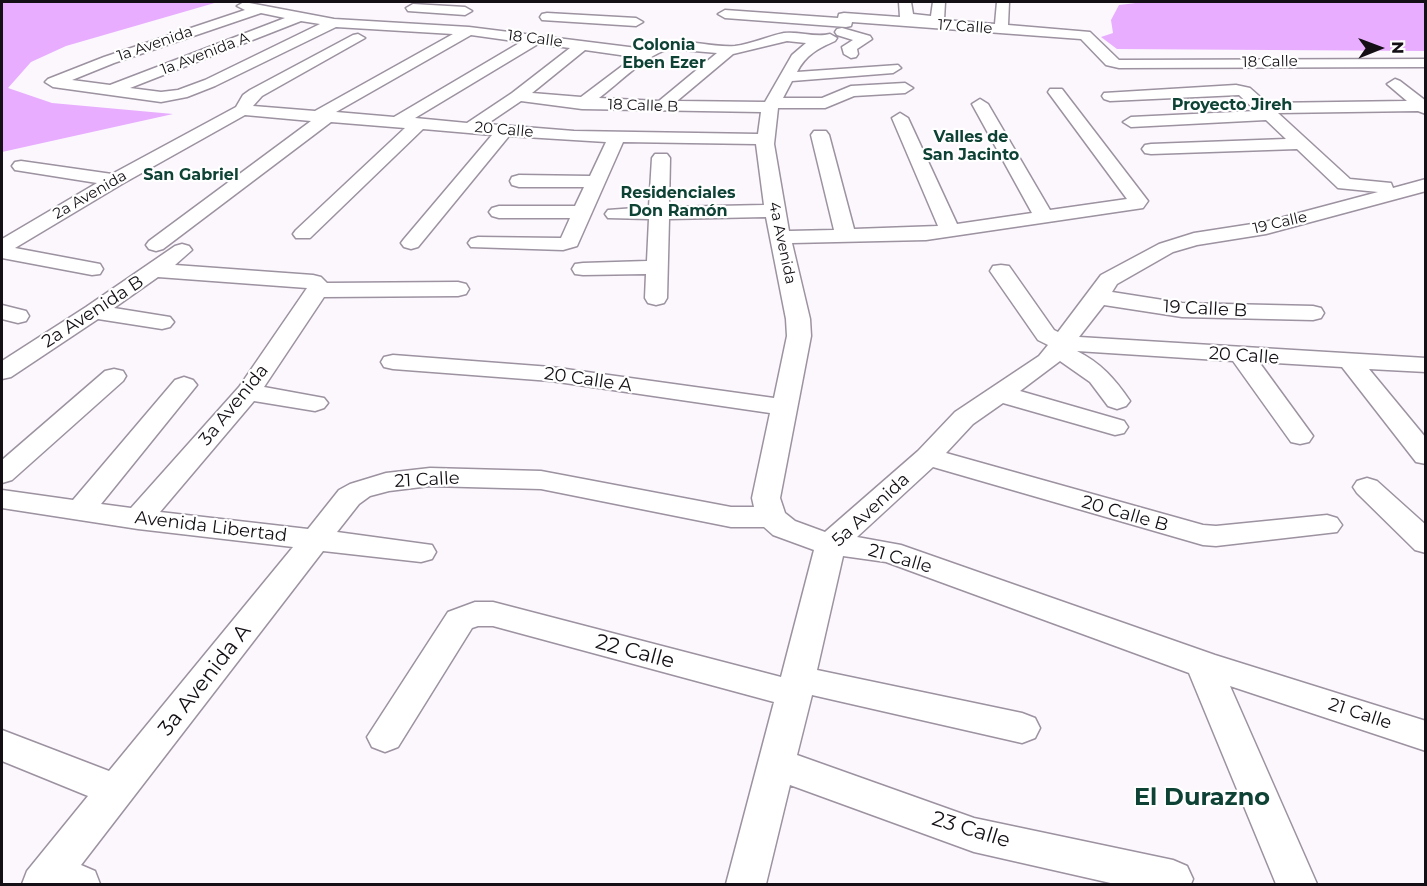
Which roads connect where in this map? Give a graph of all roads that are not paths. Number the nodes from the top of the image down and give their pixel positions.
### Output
1 (477, 2) edge
2 (905, 2) edge
3 (939, 2) edge
4 (1003, 2) edge
5 (253, 6) edge
6 (413, 8) dead end
7 (797, 8) dead end
8 (465, 11) junction
9 (299, 13) junction
10 (725, 14) dead end
11 (547, 17) dead end
12 (840, 21) edge
13 (334, 23) junction
14 (435, 29) junction
15 (1001, 29) junction
16 (669, 30) dead end
17 (470, 31) junction
18 (133, 38) dead end
19 (358, 38) dead end
20 (536, 39) junction
21 (163, 41) junction
22 (725, 43) junction
23 (582, 46) junction
24 (614, 50) junction
25 (654, 50) junction
26 (851, 54) dead end
27 (77, 55) dead end
28 (109, 60) junction
29 (1114, 63) joint
30 (1425, 63) edge
31 (893, 68) dead end
32 (787, 76) junction
33 (1395, 84) dead end
34 (905, 88) dead end
35 (110, 90) junction
36 (1056, 92) dead end
37 (518, 96) junction
38 (1110, 96) dead end
39 (582, 104) junction
40 (980, 104) dead end
41 (772, 105) junction
42 (661, 107) junction
43 (1424, 107) edge
44 (242, 110) junction
45 (1267, 112) junction
46 (321, 117) junction
47 (900, 118) dead end
48 (399, 121) junction
49 (1131, 122) dead end
50 (420, 123) junction
51 (470, 128) junction
52 (505, 130) junction
53 (820, 135) dead end
54 (617, 136) junction
55 (766, 139) junction
56 (1302, 144) junction
57 (1151, 149) dead end
58 (661, 158) dead end
59 (21, 166) dead end
60 (115, 180) junction
61 (519, 181) dead end
62 (598, 182) junction
63 (1424, 187) edge
64 (1398, 192) junction
65 (775, 211) junction
66 (499, 212) dead end
67 (581, 212) junction
68 (657, 213) junction
69 (615, 214) dead end
70 (1044, 218) junction
71 (2, 225) edge
72 (30, 231) junction
73 (950, 231) junction
74 (303, 234) dead end
75 (846, 236) junction
76 (782, 237) junction
77 (411, 243) dead end
78 (478, 243) dead end
79 (156, 245) dead end
80 (2, 247) edge
81 (182, 250) dead end
82 (2, 252) edge
83 (1137, 263) joint
84 (657, 267) junction
85 (92, 269) dead end
86 (583, 269) dead end
87 (156, 270) junction
88 (1001, 272) dead end
89 (317, 287) junction
90 (458, 289) dead end
91 (1098, 297) junction
92 (656, 298) dead end
93 (94, 312) junction
94 (1312, 313) dead end
95 (162, 322) dead end
96 (1060, 347) junction
97 (1242, 356) junction
98 (393, 362) dead end
99 (1351, 362) junction
100 (1425, 365) edge
101 (2, 372) edge
102 (114, 376) dead end
103 (184, 385) dead end
104 (248, 392) junction
105 (1001, 393) junction
106 (1117, 401) dead end
107 (315, 403) dead end
108 (782, 406) junction
109 (1115, 428) dead end
110 (1300, 436) dead end
111 (1425, 456) edge
112 (928, 457) junction
113 (1367, 487) dead end
114 (360, 490) joint
115 (3, 495) edge
116 (80, 510) junction
117 (771, 517) junction
118 (138, 519) junction
119 (1327, 525) dead end
120 (316, 539) junction
121 (1425, 543) edge
122 (831, 544) junction
123 (421, 552) dead end
124 (1203, 664) junction
125 (797, 687) junction
126 (1022, 728) dead end
127 (1425, 736) edge
128 (385, 737) dead end
129 (2, 745) edge
130 (774, 766) junction
131 (117, 791) junction
132 (1173, 879) dead end
133 (58, 881) edge
134 (746, 885) edge
135 (1296, 885) edge

1 - 8 street
2 - 3 street
4 - 15 street
5 - 9 street, 18 Calle
5 - 21 street, 1a Avenida
6 - 8 street
7 - 12 street
8 - 14 street
9 - 13 street, 18 Calle
9 - 35 street, 1a Avenida A
10 - 12 street
11 - 24 street
12 - 15 street, 17 Calle
12 - 22 street
12 - 26 street
12 - 32 street, 4a Avenida
13 - 14 street, 18 Calle
13 - 35 street
14 - 17 street, 18 Calle
15 - 29 street, 17 Calle
16 - 25 street
17 - 20 street, 18 Calle
17 - 46 street
18 - 21 street
19 - 44 street, 2a Avenida
20 - 23 street, 18 Calle
20 - 48 street
21 - 28 street, 1a Avenida
22 - 25 street, 18 Calle
22 - 42 street
23 - 24 street, 18 Calle
23 - 37 street
24 - 25 street, 18 Calle
25 - 39 street
27 - 28 street
28 - 35 street, 1a Avenida
29 - 30 street, 18 Calle
31 - 32 street
32 - 41 street, 4a Avenida
33 - 43 street
34 - 41 street, 18 Calle B
36 - 70 street
37 - 39 street, 18 Calle B
37 - 51 street
38 - 45 street
39 - 42 street, 18 Calle B
40 - 70 street
41 - 42 street, 18 Calle B
41 - 55 street, 4a Avenida
43 - 45 street
44 - 46 street, 20 Calle
44 - 60 street, 2a Avenida
45 - 49 street
45 - 56 street
46 - 48 street, 20 Calle
46 - 79 street
47 - 73 street
48 - 50 street, 20 Calle
50 - 51 street, 20 Calle
50 - 74 street
51 - 52 street, 20 Calle
52 - 54 street, 20 Calle
52 - 77 street
53 - 75 street
54 - 55 street, 20 Calle
54 - 62 street
55 - 65 street, 4a Avenida
56 - 57 street
56 - 64 street
58 - 68 street
59 - 60 street
60 - 72 street, 2a Avenida
61 - 62 street
62 - 67 street
63 - 64 street, 19 Calle
64 - 83 street, 19 Calle
65 - 68 street
65 - 76 street, 4a Avenida
66 - 67 street
67 - 78 street
68 - 69 street
68 - 84 street
70 - 73 street
71 - 72 street
72 - 80 street, 2a Avenida
73 - 75 street
75 - 76 street
76 - 108 street, 4a Avenida
81 - 87 street, 2a Avenida B
82 - 85 street
83 - 91 street, 5a Avenida
84 - 86 street
84 - 92 street
87 - 89 street
87 - 93 street, 2a Avenida B
88 - 96 street
89 - 90 street
89 - 104 street, 3a Avenida
91 - 94 street, 19 Calle B
91 - 96 street, 5a Avenida
93 - 95 street
93 - 101 street, 2a Avenida B
96 - 97 street, 20 Calle
96 - 105 street, 5a Avenida
96 - 106 street
97 - 99 street, 20 Calle
97 - 110 street
98 - 108 street, 20 Calle A
99 - 100 street, 20 Calle
99 - 111 street
102 - 115 street
103 - 116 street
104 - 107 street
104 - 118 street, 3a Avenida
105 - 109 street
105 - 112 street, 5a Avenida
108 - 117 street, 4a Avenida
112 - 119 street, 20 Calle B
112 - 122 street, 5a Avenida
113 - 121 street
114 - 117 street, 21 Calle
114 - 120 street, 3a Avenida A
115 - 116 street, Avenida Libertad
116 - 118 street, Avenida Libertad
117 - 122 street, 21 Calle
118 - 120 street, Avenida Libertad
120 - 123 street, Avenida Libertad
120 - 131 street, 3a Avenida A
122 - 124 street, 21 Calle
122 - 125 street, 5a Avenida
124 - 127 street, 21 Calle
124 - 135 street
125 - 126 street, 22 Calle
125 - 128 street, 22 Calle
125 - 130 street, 5a Avenida
129 - 131 street
130 - 132 street, 23 Calle
130 - 134 street, 5a Avenida
131 - 133 street, 3a Avenida A

